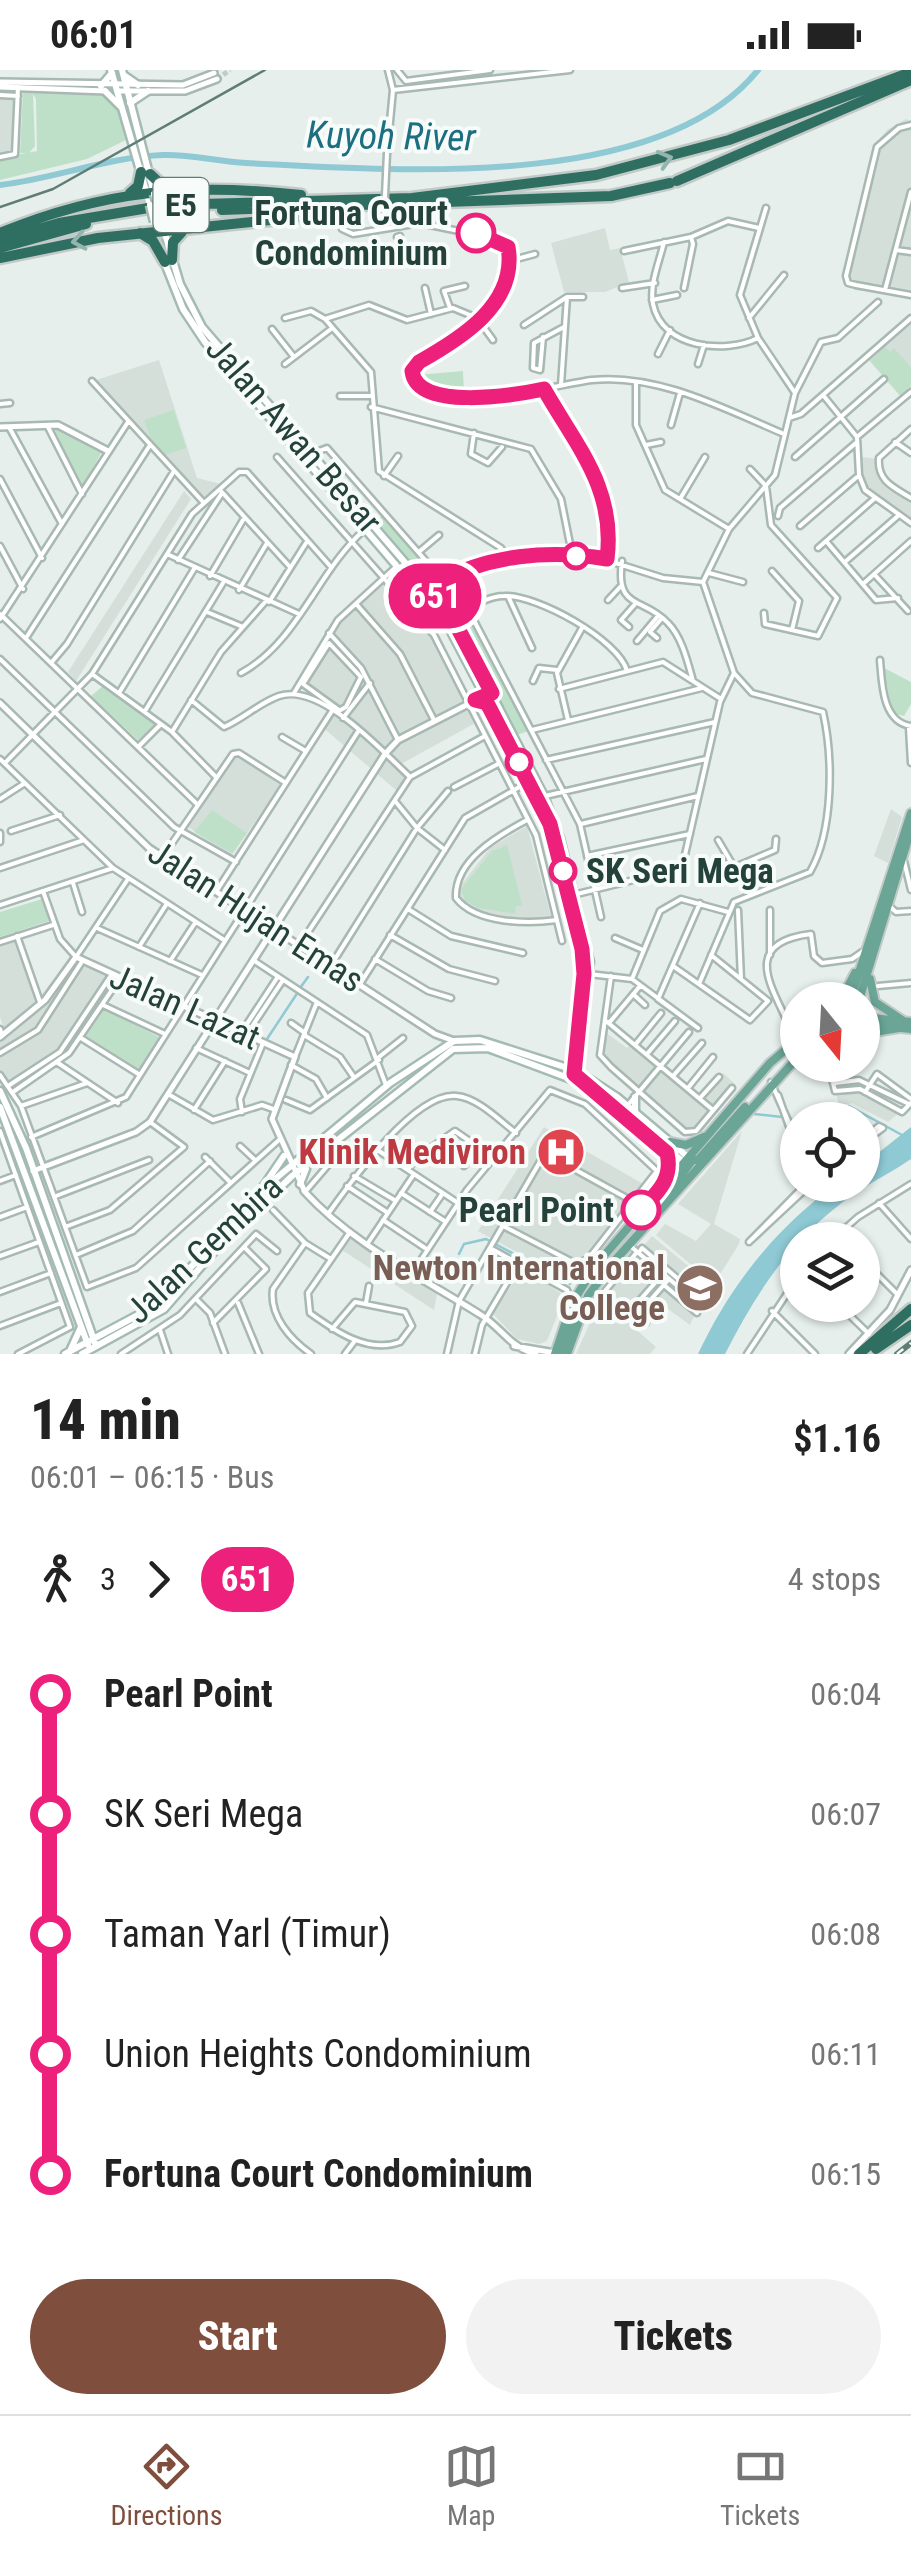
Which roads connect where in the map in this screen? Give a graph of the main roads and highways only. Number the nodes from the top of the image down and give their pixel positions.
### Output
1 (122, 70) edge
2 (112, 72) edge
3 (911, 76) edge
4 (138, 85) road end
5 (121, 88) junction
6 (148, 91) road end
7 (130, 103) junction
8 (125, 112) junction
9 (138, 146) junction
10 (145, 171) junction
11 (166, 190) junction
12 (150, 193) junction
13 (129, 194) junction
14 (367, 203) junction
15 (208, 227) junction
16 (160, 231) junction
17 (140, 233) junction
18 (0, 236) edge
19 (0, 248) edge
20 (0, 258) edge
21 (168, 261) junction
22 (208, 340) junction
23 (265, 401) junction
24 (264, 411) junction
25 (368, 526) junction
26 (440, 581) road end
27 (424, 591) junction
28 (436, 598) junction
29 (481, 698) junction
30 (911, 813) edge
31 (911, 829) edge
32 (866, 953) junction
33 (870, 974) junction
34 (848, 982) edge
35 (856, 982) edge
36 (867, 982) edge
37 (880, 1022) edge
38 (906, 1025) edge
39 (880, 1030) edge
40 (578, 1050) junction
41 (780, 1054) edge
42 (552, 1062) junction
43 (574, 1072) junction
44 (383, 1075) road end
45 (401, 1075) junction
46 (563, 1075) junction
47 (780, 1076) edge
48 (580, 1082) junction
49 (596, 1082) junction
50 (771, 1086) junction
51 (608, 1090) junction
52 (637, 1095) road end
53 (2, 1101) edge
54 (628, 1106) junction
55 (619, 1113) junction
56 (636, 1113) junction
57 (709, 1134) junction
58 (666, 1143) junction
59 (310, 1156) junction
60 (688, 1161) junction
61 (292, 1171) junction
62 (280, 1187) junction
63 (664, 1187) junction
64 (261, 1193) junction
65 (640, 1231) junction
66 (911, 1300) edge
67 (911, 1310) edge
68 (911, 1322) edge
69 (84, 1325) junction
70 (110, 1334) junction
71 (872, 1345) edge
72 (90, 1347) edge
73 (67, 1353) edge
74 (559, 1354) edge
75 (859, 1354) edge

1 - 4 main road
1 - 5 main road
2 - 5 main road
2 - 8 main road
14 -> 3 highway, E5
3 - 14 highway, E5
5 - 7 main road
5 - 8 main road
6 - 7 main road
7 - 9 main road
8 - 9 main road
9 - 10 main road, Jalan Awan Besar
10 - 11 highway
10 - 12 main road, Jalan Awan Besar
10 - 13 highway
11 - 12 highway
11 - 14 highway
12 - 13 highway
12 - 16 main road, Jalan Awan Besar, bridge
13 - 18 highway
14 - 15 highway
14 - 18 highway, E5
14 - 19 highway, E5
15 - 16 highway
15 - 21 highway
16 - 17 highway
16 - 21 main road, Jalan Awan Besar
17 -> 20 highway
17 - 21 highway
21 - 22 main road, Jalan Awan Besar
22 - 23 main road, Jalan Awan Besar
22 - 24 main road, Jalan Awan Besar
23 - 24 main road
23 - 25 main road, Jalan Awan Besar
24 - 25 main road, Jalan Awan Besar
25 - 27 main road, Jalan Awan Besar
25 - 27 main road, Jalan Awan Besar
26 - 28 main road
27 - 28 main road, Jalan Awan Besar
27 - 29 main road, Jalan Awan Besar
28 - 29 main road, Jalan Awan Besar
29 - 40 main road, Jalan Awan Besar
30 - 32 main road
31 - 33 main road
32 - 34 main road
32 - 35 main road
33 - 36 main road
33 - 38 main road
37 - 38 main road
38 - 39 main road
40 - 42 main road
40 - 43 main road, Jalan Awan Besar
40 - 49 main road
41 - 57 main road
42 - 43 main road, Jalan Gembira
42 - 45 main road, Jalan Gembira
43 - 46 main road
43 - 48 main road
43 - 49 main road, Jalan Gembira
44 - 45 main road
45 - 59 main road, Jalan Gembira
46 - 48 main road, Jalan Gembira
46 - 59 main road, Jalan Gembira
47 - 50 main road
48 - 55 main road, Jalan Gembira
49 - 51 main road, Jalan Gembira
50 - 60 main road
50 - 65 main road
51 - 54 main road, Jalan Gembira
51 - 55 main road
52 - 56 main road
53 - 69 main road
53 - 69 main road
54 - 55 main road
54 - 56 main road, Jalan Gembira
55 - 58 main road, Jalan Gembira
56 - 58 main road, Jalan Gembira
57 - 58 main road
57 - 60 main road
58 - 60 main road, Jalan Gembira
58 - 63 main road
59 - 61 main road, Jalan Gembira
59 - 62 main road
59 - 64 main road
60 - 63 main road
60 - 65 main road
61 - 62 main road, Jalan Gembira
61 - 64 main road, Jalan Gembira
62 - 72 main road, Jalan Gembira
63 - 74 main road
64 - 70 main road, Jalan Gembira
65 - 74 main road
66 - 71 highway
67 - 71 highway
68 - 71 highway
69 - 70 main road
69 - 72 main road
69 - 73 main road
70 - 72 main road, Jalan Gembira
71 - 75 highway
72 - 73 main road, Jalan Gembira

